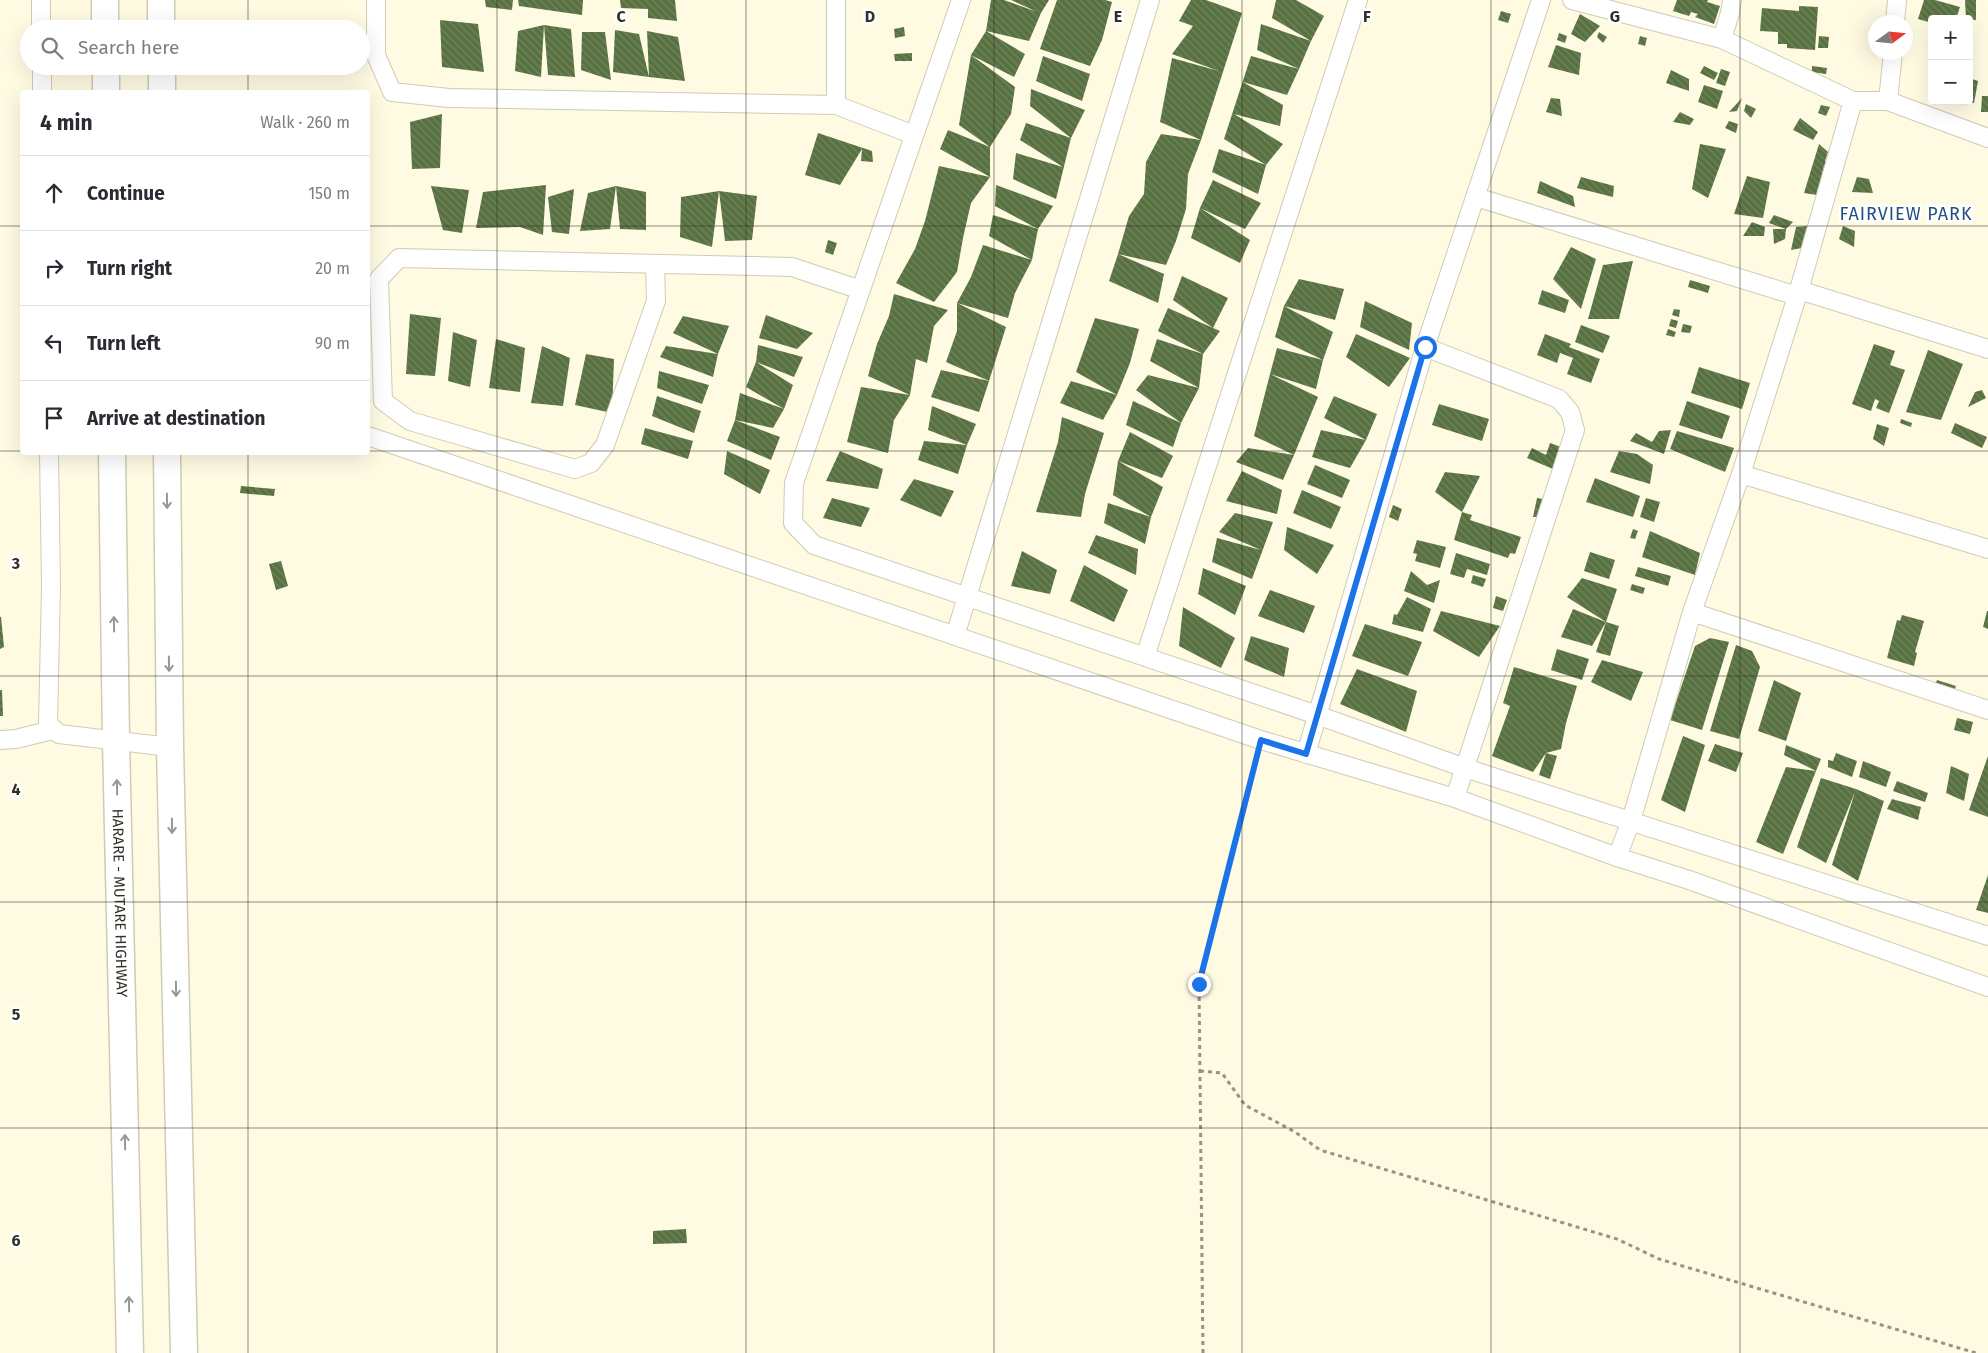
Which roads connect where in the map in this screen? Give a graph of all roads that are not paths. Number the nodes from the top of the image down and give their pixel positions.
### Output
1 (41, 0) edge
2 (105, 0) edge
3 (161, 0) edge
4 (376, 0) edge
5 (836, 0) edge
6 (961, 0) edge
7 (1150, 0) edge
8 (1358, 0) edge
9 (1541, 0) edge
10 (1572, 0) edge
11 (1732, 0) edge
12 (1897, 0) edge
13 (1896, 15) edge
14 (41, 20) edge
15 (105, 20) edge
16 (162, 20) edge
17 (1722, 39) junction
18 (1891, 60) edge
19 (42, 75) edge
20 (106, 75) edge
21 (162, 75) edge
22 (42, 90) edge
23 (106, 90) edge
24 (162, 90) edge
25 (1888, 100) junction
26 (1853, 101) junction
27 (836, 105) junction
28 (914, 135) junction
29 (1988, 138) edge
30 (1476, 197) junction
31 (655, 264) junction
32 (861, 290) junction
33 (1798, 293) junction
34 (1425, 347) junction
35 (1988, 349) edge
36 (370, 437) edge
37 (49, 455) edge
38 (112, 455) edge
39 (167, 455) edge
40 (1741, 474) junction
41 (1988, 549) edge
42 (967, 597) junction
43 (1692, 612) junction
44 (955, 636) junction
45 (1145, 657) junction
46 (1988, 710) edge
47 (1317, 715) junction
48 (52, 730) junction
49 (0, 740) edge
50 (116, 741) junction
51 (170, 747) junction
52 (1306, 754) junction
53 (1465, 768) junction
54 (1455, 798) junction
55 (1632, 822) junction
56 (1617, 857) junction
57 (1988, 936) edge
58 (1988, 988) edge
59 (130, 1353) edge
60 (184, 1353) edge

1 - 14 street
2 - 15 highway
3 - 16 highway
4 - 27 street
5 - 27 street
6 - 28 street
7 - 42 street
8 - 45 street
9 - 30 street
10 - 17 street
11 - 17 street
12 - 13 street
17 - 26 street
18 - 25 street
19 - 22 street
20 - 23 highway
21 - 24 highway
25 - 26 street
25 - 29 street
26 - 33 street
27 - 28 street
28 - 32 street
30 - 33 street
30 - 34 street
31 - 31 street
31 - 32 street
32 - 42 street
33 - 35 street
33 - 40 street
34 - 47 street
34 - 53 street
36 - 44 street
37 - 48 street
50 -> 38 highway, HARARE - MUTARE HIGHWAY
39 -> 51 highway
40 - 41 street
40 - 43 street
42 - 44 street
42 - 45 street
43 - 46 street
43 - 55 street
44 - 52 street
45 - 47 street
47 - 52 street
47 - 53 street
48 - 49 street
48 - 50 street
50 - 51 street
59 -> 50 highway, HARARE - MUTARE HIGHWAY
51 -> 60 highway
52 - 54 street
53 - 54 street
53 - 55 street
54 - 56 street
55 - 56 street
55 - 57 street
56 - 58 street

